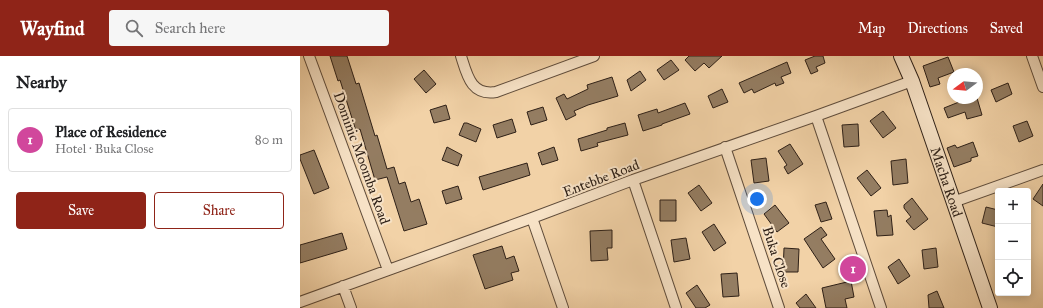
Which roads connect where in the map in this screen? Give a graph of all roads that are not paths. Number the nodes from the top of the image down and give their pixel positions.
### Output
1 (310, 56) edge
2 (460, 56) edge
3 (594, 56) edge
4 (901, 56) edge
5 (1032, 56) edge
6 (912, 81) junction
7 (1043, 87) edge
8 (816, 116) junction
9 (726, 147) junction
10 (1043, 170) edge
11 (633, 180) junction
12 (953, 202) junction
13 (532, 218) junction
14 (388, 270) junction
15 (343, 286) junction
16 (300, 302) edge
17 (351, 308) edge
18 (563, 308) edge
19 (676, 308) edge
20 (779, 308) edge
21 (881, 308) edge
22 (990, 308) edge

1 - 14 street, Dominic Moomba Road
2 - 3 street
4 - 6 main road, Macha Road
5 - 7 street
6 - 8 street, Entebbe Road
6 - 12 main road, Macha Road
8 - 9 street, Entebbe Road
8 - 21 street
9 - 11 street, Entebbe Road
9 - 20 street, Buka Close
10 - 12 street
11 - 13 street, Entebbe Road
11 - 19 street
12 - 22 main road, Macha Road
13 - 14 street, Entebbe Road
13 - 18 street
14 - 15 street, Entebbe Road
15 - 16 street, Entebbe Road
15 - 17 street

